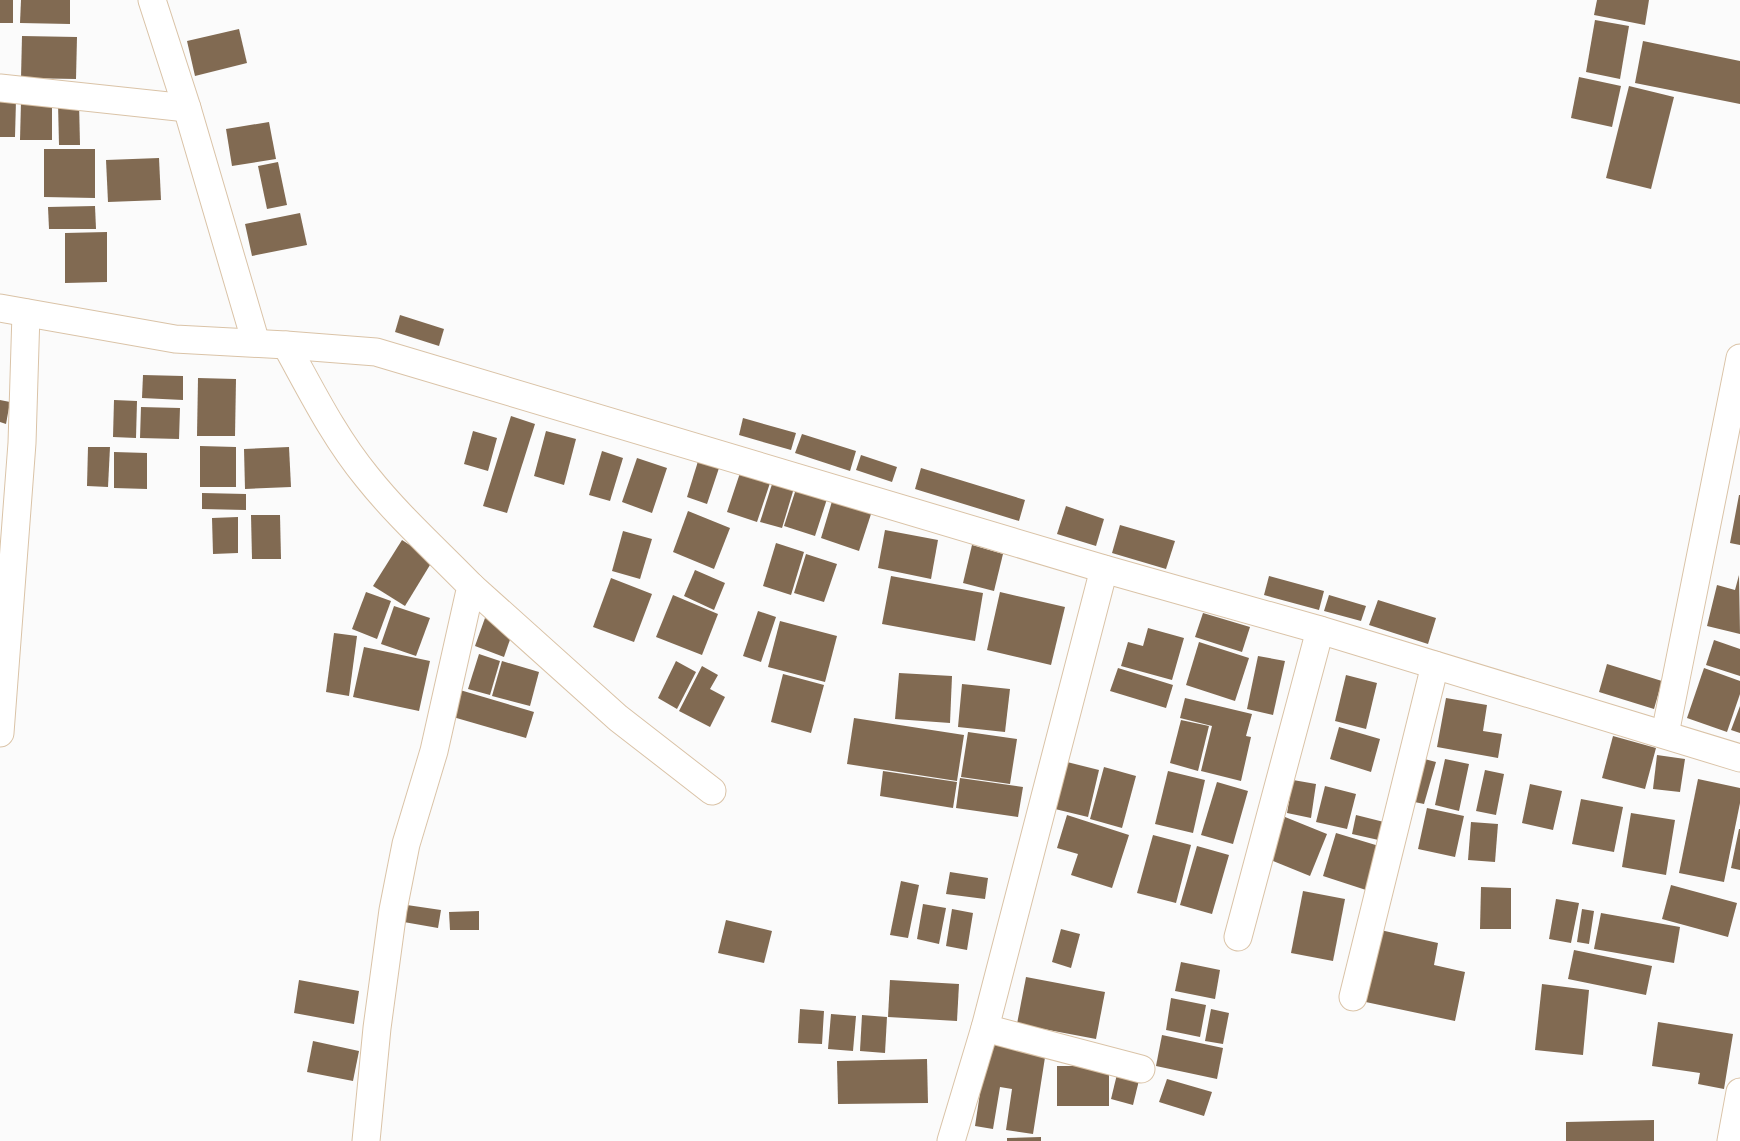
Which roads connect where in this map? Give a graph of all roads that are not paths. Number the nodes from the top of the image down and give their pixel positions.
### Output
1 (152, 0) edge
2 (0, 88) edge
3 (188, 108) junction
4 (13, 310) edge
5 (256, 343) junction
6 (286, 345) junction
7 (1740, 358) edge
8 (1732, 440) edge
9 (1104, 569) junction
10 (471, 586) junction
11 (1320, 630) junction
12 (1435, 665) junction
13 (0, 733) edge
14 (1665, 734) junction
15 (1740, 758) edge
16 (712, 791) dead end
17 (1238, 936) dead end
18 (1353, 997) dead end
19 (985, 1028) junction
20 (1141, 1069) dead end
21 (1740, 1092) edge
22 (366, 1141) edge
23 (951, 1141) edge
24 (1731, 1141) edge

1 - 3 street
2 - 3 street
3 - 5 street
4 - 5 street
4 - 13 street
5 - 6 street
6 - 9 street
6 - 10 street
7 - 8 street
8 - 14 street
9 - 11 street
9 - 19 street
10 - 16 street
10 - 22 street
11 - 12 street
11 - 17 street
12 - 14 street
12 - 18 street
14 - 15 street
19 - 20 street
19 - 23 street
21 - 24 street

